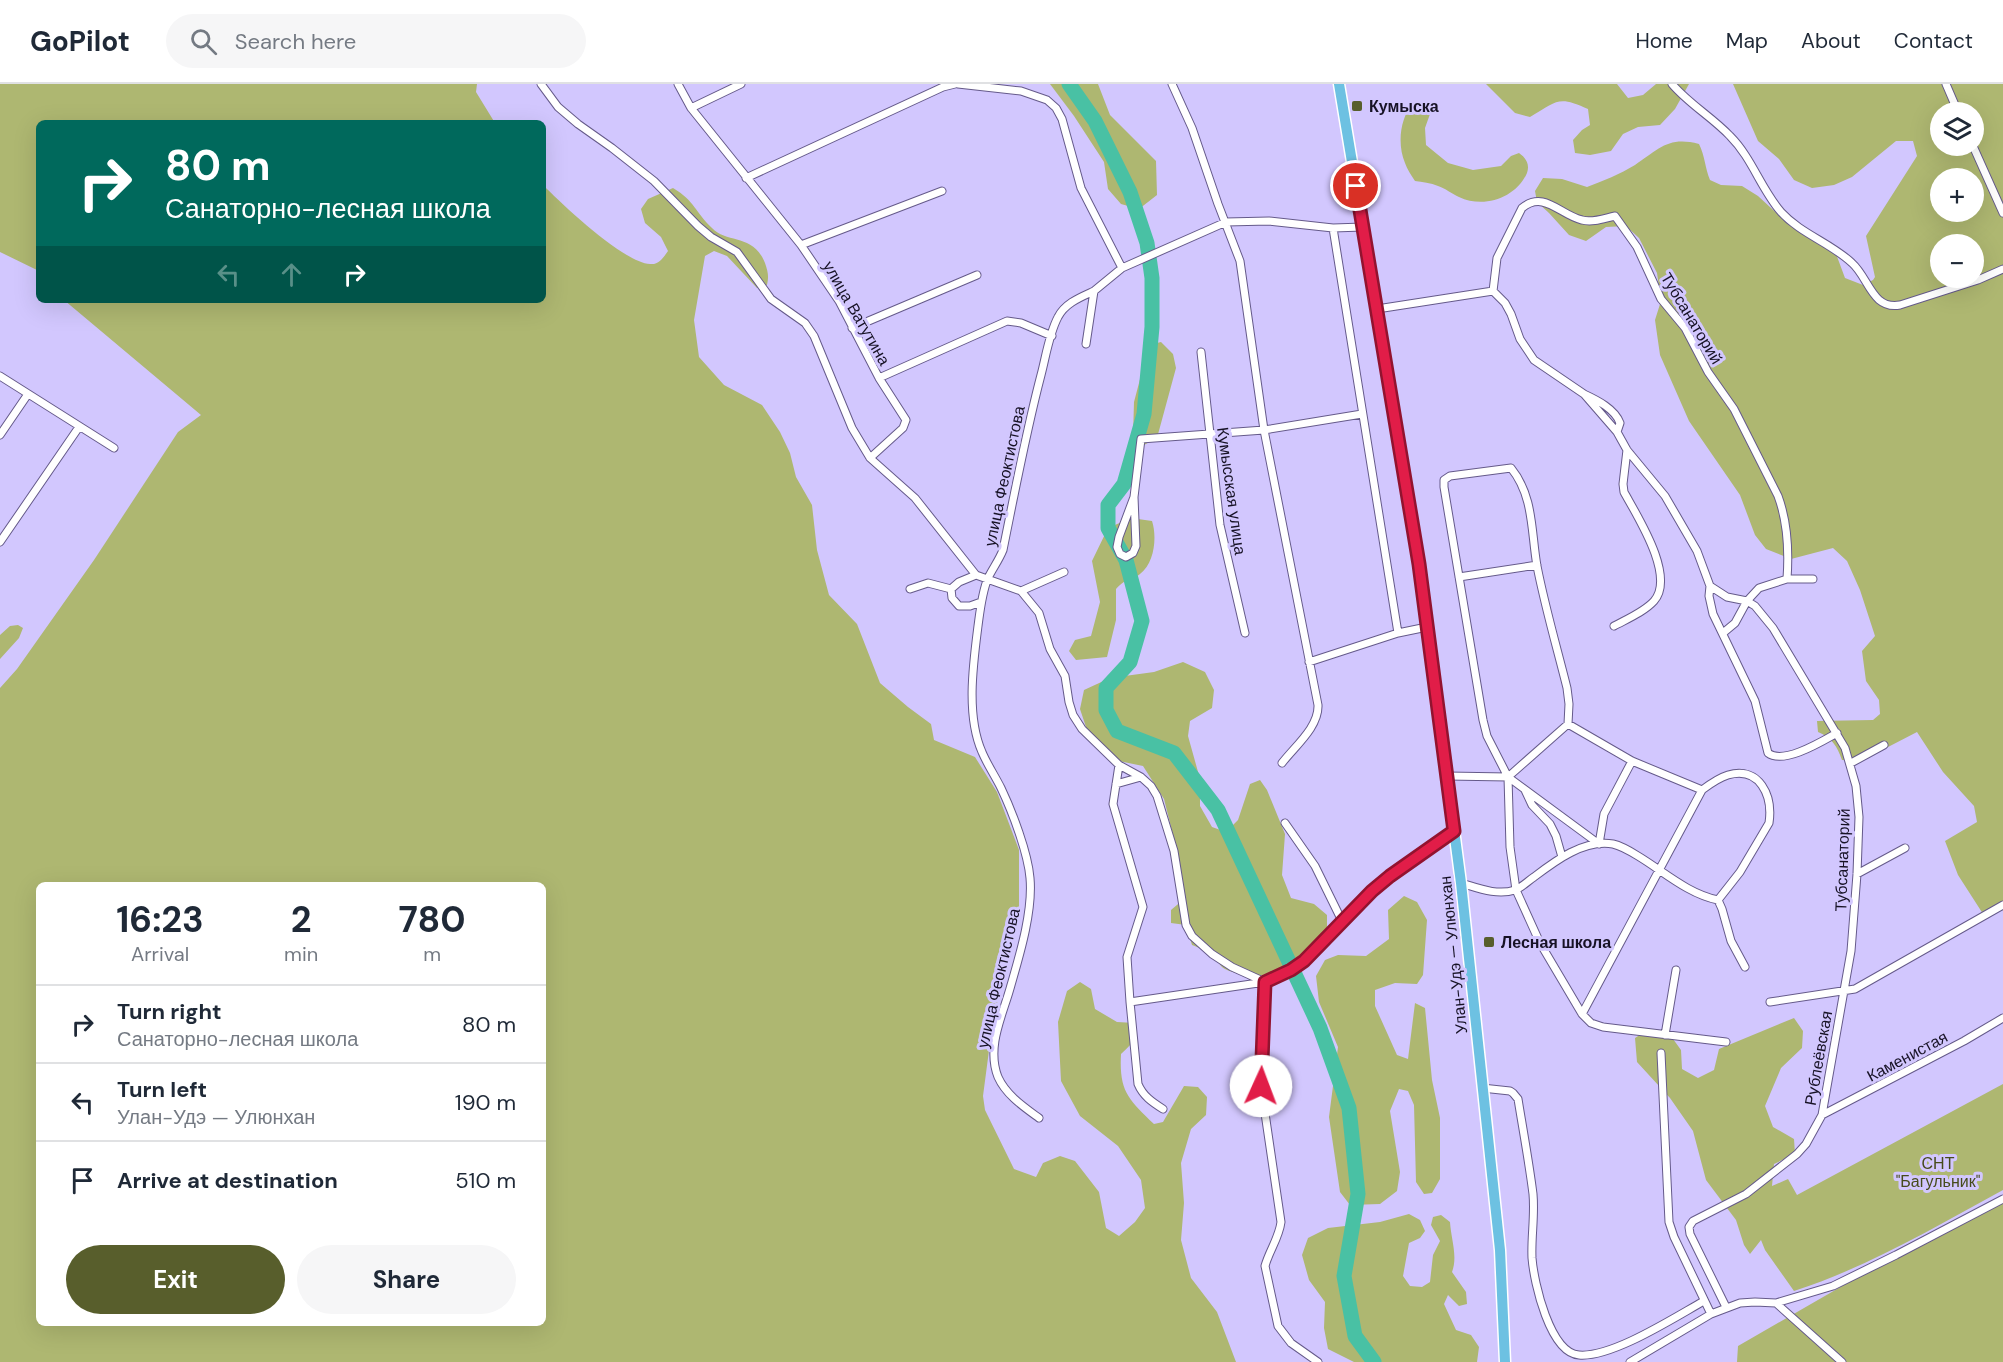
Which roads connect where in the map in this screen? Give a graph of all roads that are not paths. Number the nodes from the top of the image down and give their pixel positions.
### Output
1 (541, 84) edge
2 (678, 84) edge
3 (741, 84) edge
4 (957, 84) edge
5 (970, 84) edge
6 (1173, 84) edge
7 (1339, 84) edge
8 (1672, 84) edge
9 (1946, 84) edge
10 (1954, 102) edge
11 (691, 108) junction
12 (1977, 156) edge
13 (746, 178) junction
14 (942, 191) dead end
15 (2003, 213) edge
16 (1226, 222) junction
17 (1363, 227) junction
18 (1333, 228) junction
19 (801, 245) junction
20 (1122, 268) junction
21 (2003, 269) edge
22 (977, 275) dead end
23 (1094, 291) junction
24 (1493, 291) junction
25 (1377, 309) junction
26 (852, 328) junction
27 (1052, 336) junction
28 (1086, 344) dead end
29 (1201, 352) dead end
30 (0, 376) edge
31 (879, 378) junction
32 (28, 394) junction
33 (1362, 414) junction
34 (79, 427) junction
35 (1264, 430) junction
36 (1209, 434) junction
37 (0, 435) edge
38 (114, 448) dead end
39 (1627, 450) junction
40 (870, 458) junction
41 (1134, 497) junction
42 (0, 542) edge
43 (1537, 565) junction
44 (1064, 572) dead end
45 (976, 575) junction
46 (1459, 577) junction
47 (988, 578) junction
48 (1787, 579) junction
49 (1813, 579) dead end
50 (1710, 586) junction
51 (910, 589) dead end
52 (951, 589) junction
53 (1021, 591) junction
54 (1747, 601) junction
55 (981, 603) junction
56 (1614, 626) dead end
57 (1428, 627) junction
58 (1245, 633) dead end
59 (1398, 633) junction
60 (1723, 633) junction
61 (1309, 662) junction
62 (1568, 724) junction
63 (1837, 733) junction
64 (1884, 745) dead end
65 (1632, 761) junction
66 (1282, 763) dead end
67 (1851, 763) junction
68 (1119, 765) junction
69 (1447, 776) junction
70 (1141, 777) junction
71 (1508, 777) junction
72 (1116, 784) junction
73 (1524, 790) junction
74 (1702, 790) junction
75 (1286, 823) dead end
76 (1454, 831) junction
77 (1599, 844) junction
78 (1905, 848) dead end
79 (1562, 858) junction
80 (1660, 869) junction
81 (1857, 874) junction
82 (1461, 883) junction
83 (1516, 890) junction
84 (1718, 900) junction
85 (2003, 905) edge
86 (1342, 921) junction
87 (1745, 967) dead end
88 (1676, 970) dead end
89 (1265, 982) junction
90 (1844, 992) junction
91 (1130, 1002) junction
92 (1770, 1002) dead end
93 (1582, 1014) junction
94 (2003, 1018) edge
95 (1665, 1035) junction
96 (1726, 1042) dead end
97 (1662, 1053) dead end
98 (1482, 1088) junction
99 (1162, 1109) dead end
100 (1822, 1115) junction
101 (1039, 1118) dead end
102 (2003, 1199) edge
103 (1704, 1301) junction
104 (1776, 1303) junction
105 (1726, 1307) junction
106 (1711, 1314) junction
107 (1318, 1362) edge
108 (1505, 1362) edge
109 (1630, 1362) edge
110 (1842, 1362) edge

1 - 40 street
2 - 11 street, улица Ватутина
3 - 11 street
4 - 5 street
4 - 13 street
5 - 20 street
6 - 16 street
7 - 17 main road, Улан-Удэ — Улюнхан
8 - 21 street
9 - 10 street
11 - 13 street, улица Ватутина
12 - 15 street
13 - 19 street, улица Ватутина
14 - 19 street
16 - 18 street, улица Феоктистова
16 - 20 street, улица Феоктистова
16 - 35 street
17 - 18 street, улица Феоктистова
17 - 25 main road, Улан-Удэ — Улюнхан
18 - 33 street
19 - 26 street, улица Ватутина
20 - 23 street, улица Феоктистова
22 - 26 street
23 - 27 street, улица Феоктистова
23 - 28 street
24 - 25 street
24 - 39 street
24 - 48 street, Тубсанаторий
25 - 57 main road, Улан-Удэ — Улюнхан
26 - 31 street, улица Ватутина
27 - 31 street, улица Ватутина
27 - 47 street, улица Феоктистова
29 - 36 street, Кумысская улица
30 - 32 street
31 - 40 street
32 - 34 street
32 - 37 street
33 - 35 street
33 - 59 street
34 - 38 street
34 - 42 street
35 - 36 street
35 - 61 street
36 - 41 street
36 - 58 street, Кумысская улица
39 - 50 street
39 - 56 street
40 - 45 street
41 - 41 street
43 - 46 street
43 - 46 street
43 - 62 street
44 - 53 street
45 - 47 street
45 - 52 street
46 - 71 street
47 - 53 street
47 - 55 street, улица Феоктистова
48 - 49 street
48 - 54 street
50 - 54 street, Тубсанаторий
50 - 60 street
51 - 52 street
52 - 55 street
53 - 68 street
54 - 60 street
54 - 63 street, Тубсанаторий
55 - 101 street, улица Феоктистова
57 - 59 street
57 - 69 main road, Улан-Удэ — Улюнхан
59 - 61 street
60 - 63 street
61 - 66 street
62 - 65 street
62 - 71 street
63 - 67 street, Тубсанаторий
64 - 67 street
65 - 74 street
65 - 77 street
67 - 81 street, Тубсанаторий
68 - 70 street
68 - 72 street
69 - 71 street
69 - 76 main road, Улан-Удэ — Улюнхан
70 - 72 street
70 - 89 street
71 - 73 street
71 - 83 street
72 - 91 street
73 - 77 street
73 - 79 street
74 - 80 street
74 - 84 street
75 - 86 street
76 - 82 main road, Улан-Удэ — Улюнхан
76 - 86 street
77 - 79 street
77 - 80 street
78 - 81 street
79 - 83 street
80 - 84 street
80 - 93 street
81 - 90 street, Тубсанаторий
82 - 83 street
82 - 98 main road, Улан-Удэ — Улюнхан
83 - 93 street
84 - 87 street
85 - 90 street
86 - 89 street
88 - 95 street
89 - 91 street
89 - 107 street
90 - 92 street
90 - 100 street, Рублеёвская
91 - 99 street
93 - 95 street
94 - 100 street, Каменистая
95 - 96 street
97 - 103 street
98 - 103 street
98 - 108 main road, Улан-Удэ — Улюнхан
100 - 105 street, Рублеёвская
102 - 104 street
103 - 106 street
104 - 105 street
104 - 110 street
105 - 106 street
106 - 109 street

